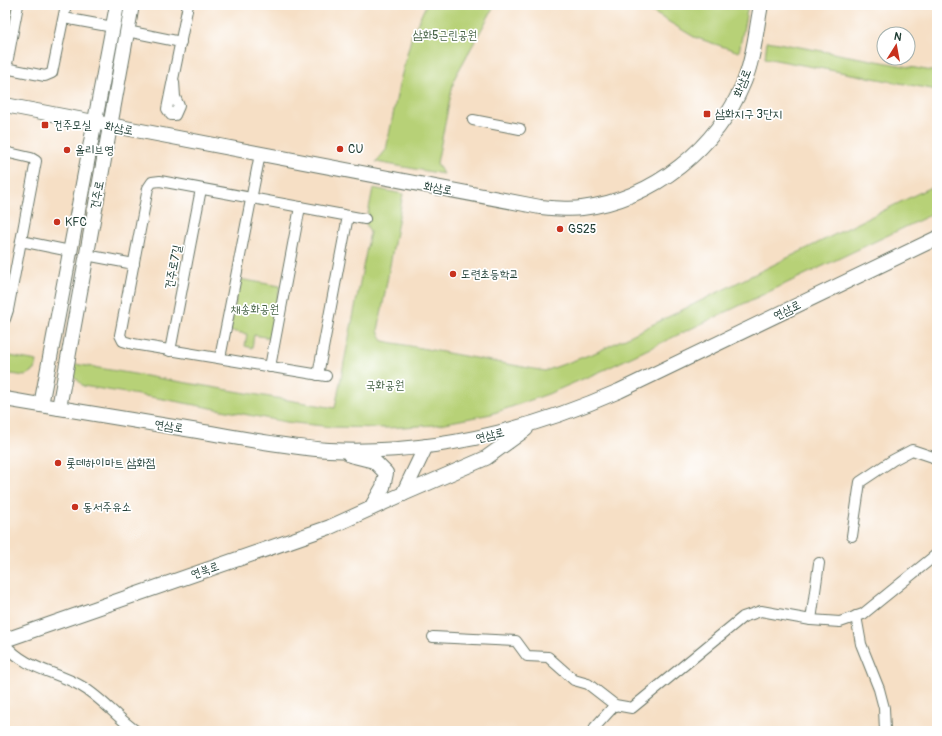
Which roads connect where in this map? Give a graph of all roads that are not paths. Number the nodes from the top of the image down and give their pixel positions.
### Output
1 (18, 5) edge
2 (66, 5) edge
3 (118, 5) edge
4 (132, 5) edge
5 (188, 5) edge
6 (761, 5) edge
7 (64, 18) junction
8 (113, 27) junction
9 (127, 31) junction
10 (181, 42) junction
11 (5, 69) edge
12 (174, 82) dead end
13 (5, 105) edge
14 (474, 120) dead end
15 (94, 123) junction
16 (110, 126) junction
17 (520, 129) dead end
18 (5, 152) edge
19 (260, 154) junction
20 (201, 189) junction
21 (251, 198) junction
22 (300, 207) junction
23 (348, 216) junction
24 (365, 219) dead end
25 (937, 238) edge
26 (21, 241) junction
27 (70, 251) junction
28 (86, 255) junction
29 (134, 264) junction
30 (5, 319) edge
31 (170, 351) junction
32 (220, 358) junction
33 (270, 367) junction
34 (5, 399) edge
35 (41, 405) junction
36 (59, 408) junction
37 (534, 424) junction
38 (426, 446) junction
39 (328, 450) junction
40 (937, 461) edge
41 (403, 494) junction
42 (371, 508) junction
43 (852, 536) dead end
44 (937, 554) edge
45 (819, 562) dead end
46 (856, 616) junction
47 (811, 620) junction
48 (433, 637) dead end
49 (5, 640) edge
50 (5, 644) edge
51 (615, 705) junction
52 (136, 731) edge
53 (594, 731) edge
54 (885, 731) edge

1 - 11 street
2 - 7 street
3 - 8 main road, 건주로
4 - 9 main road, 건주로
5 - 10 street
6 - 19 main road, 화삼로
7 - 8 street
7 - 11 street
8 - 15 main road, 건주로
9 - 10 street
9 - 16 main road, 건주로
10 - 12 street
13 - 15 main road, 화삼로
14 - 17 street
15 - 16 main road, 화삼로
15 - 27 main road, 건주로
16 - 19 main road, 화삼로
16 - 28 main road, 건주로
18 - 26 street
19 - 21 street
20 - 21 street
20 - 29 street
20 - 31 street, 건주로7길
21 - 22 street
21 - 32 street
22 - 23 street
22 - 33 street
23 - 24 street
23 - 33 street
25 - 37 main road, 연삼로
26 - 27 street
26 - 30 street
27 - 35 main road, 건주로
28 - 29 street
28 - 36 main road, 건주로
29 - 31 street
31 - 32 street
32 - 33 street
34 - 35 main road, 연삼로
35 - 36 main road, 연삼로
36 - 39 main road, 연삼로
37 - 38 main road, 연삼로
37 - 41 main road, 연북로
38 - 39 main road, 연삼로
38 - 41 main road
39 - 42 main road
40 - 43 street
41 - 42 main road, 연북로
42 - 49 main road, 연북로
44 - 46 street
45 - 47 street
46 - 47 street
46 - 54 street
47 - 51 street
48 - 51 street
50 - 52 street
51 - 53 street

